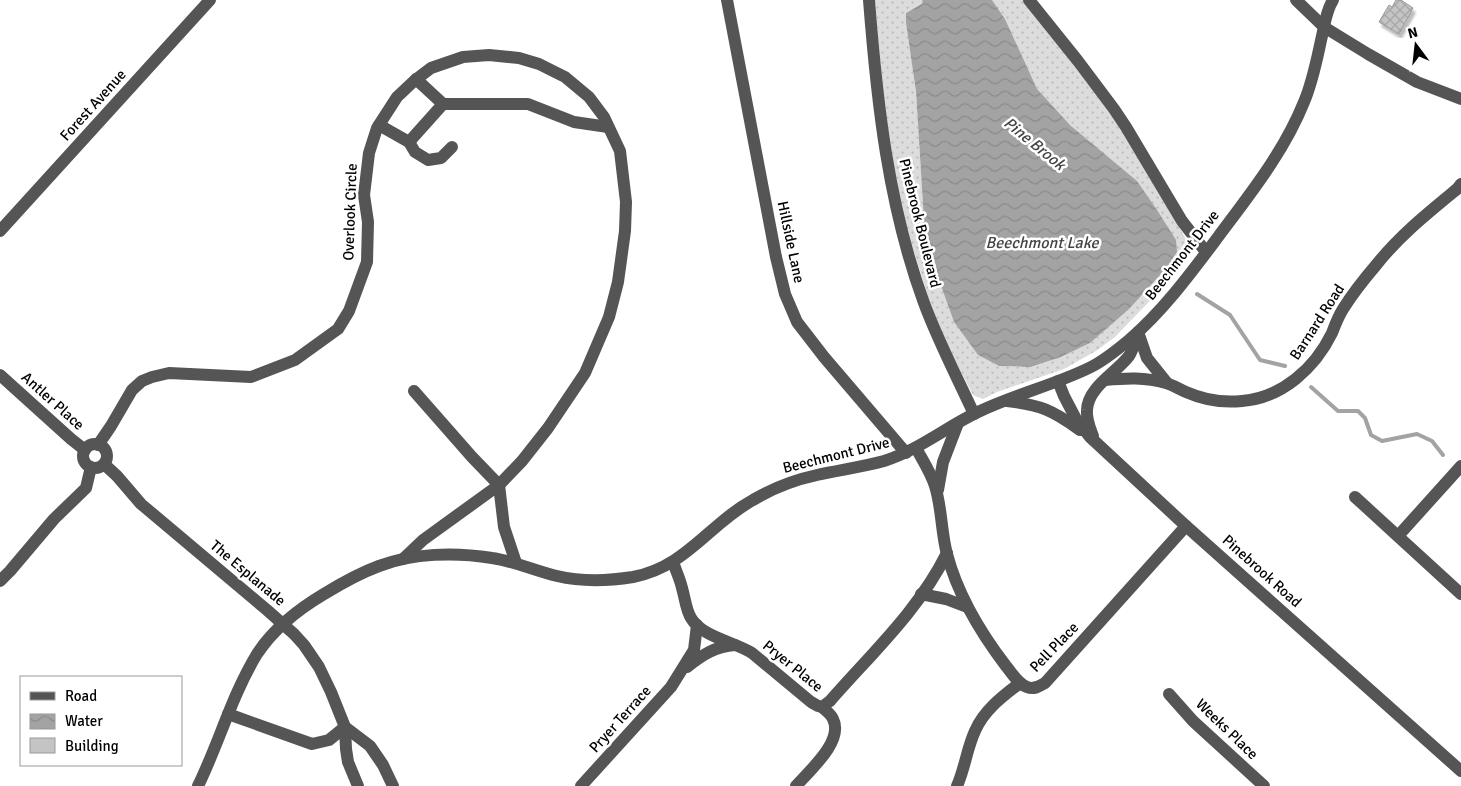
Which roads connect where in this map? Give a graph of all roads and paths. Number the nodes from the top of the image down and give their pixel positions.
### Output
1 (210, 0) edge
2 (727, 0) edge
3 (870, 0) edge
4 (1029, 0) edge
5 (1296, 0) edge
6 (1333, 0) edge
7 (1324, 27) junction
8 (416, 79) junction
9 (1461, 99) edge
10 (443, 104) junction
11 (379, 125) junction
12 (608, 127) junction
13 (409, 142) junction
14 (452, 147) dead end
15 (1461, 184) edge
16 (0, 231) edge
17 (1206, 252) junction
18 (1138, 332) junction
19 (0, 375) edge
20 (1105, 380) junction
21 (1058, 381) junction
22 (1167, 383) junction
23 (414, 390) dead end
24 (1005, 401) junction
25 (974, 414) junction
26 (958, 423) junction
27 (1092, 439) junction
28 (98, 445) junction
29 (85, 450) junction
30 (911, 451) junction
31 (104, 464) junction
32 (1461, 466) edge
33 (90, 467) junction
34 (499, 484) junction
35 (937, 495) junction
36 (1355, 497) dead end
37 (1186, 526) junction
38 (1398, 536) junction
39 (946, 553) junction
40 (403, 559) junction
41 (673, 562) junction
42 (516, 563) junction
43 (0, 580) edge
44 (922, 594) junction
45 (1461, 594) edge
46 (967, 607) junction
47 (282, 624) junction
48 (697, 625) junction
49 (735, 644) junction
50 (681, 672) junction
51 (1020, 683) junction
52 (1169, 694) dead end
53 (822, 707) junction
54 (228, 714) junction
55 (345, 727) junction
56 (1461, 771) edge
57 (198, 786) edge
58 (358, 786) edge
59 (393, 786) edge
60 (581, 786) edge
61 (796, 786) edge
62 (957, 786) edge
63 (1264, 786) edge

1 - 16 street, Forest Avenue
2 - 30 street, Hillside Lane
3 - 25 street, Pinebrook Boulevard
4 - 17 street
5 - 7 street
6 - 7 street, Beechmont Drive
7 - 9 street
7 - 17 street, Beechmont Drive
8 - 10 street
8 - 11 street, Overlook Circle
8 - 12 street, Overlook Circle
10 - 12 street
10 - 13 street
11 - 13 street
11 - 28 street, Overlook Circle
12 - 34 street, Overlook Circle
13 - 14 street
15 - 22 street, Barnard Road
17 - 18 street, Beechmont Drive
18 - 20 street
18 - 21 street, Beechmont Drive
18 - 22 street, Barnard Road
19 - 29 street, Antler Place
20 - 22 street, Barnard Road
20 - 27 street
21 - 24 street, Beechmont Drive
21 - 27 street, Pinebrook Road
23 - 34 street
24 - 25 street, Beechmont Drive
24 - 27 street
25 - 26 street, Beechmont Drive
26 - 30 street, Beechmont Drive
26 - 35 street, Pell Place
27 - 37 street, Pinebrook Road
28 - 29 street
28 - 31 street, The Esplanade
29 - 33 street
30 - 35 street, Pell Place
30 - 41 street, Beechmont Drive
31 - 33 street
31 - 47 street, The Esplanade
32 - 38 street
33 - 43 street
34 - 40 street, Overlook Circle
34 - 42 street
35 - 39 street, Pell Place
36 - 38 street
37 - 51 street, Pell Place
37 - 56 street, Pinebrook Road
38 - 45 street
39 - 44 street, Pryer Place
39 - 46 street, Pell Place
40 - 42 street, Beechmont Drive
40 - 47 street, Beechmont Drive
41 - 42 street, Beechmont Drive
41 - 48 street
44 - 46 street
44 - 53 street, Pryer Place
46 - 51 street, Pell Place
47 - 54 street, Beechmont Drive
47 - 55 street, The Esplanade
48 - 49 street, Pryer Place
48 - 50 street, Pryer Terrace
49 - 50 street, Pryer Terrace
49 - 53 street, Pryer Place
50 - 60 street, Pryer Terrace
51 - 62 street
52 - 63 street, Weeks Place
53 - 61 street
54 - 55 street
54 - 57 street, Beechmont Drive
55 - 58 street, The Esplanade
55 - 59 street

